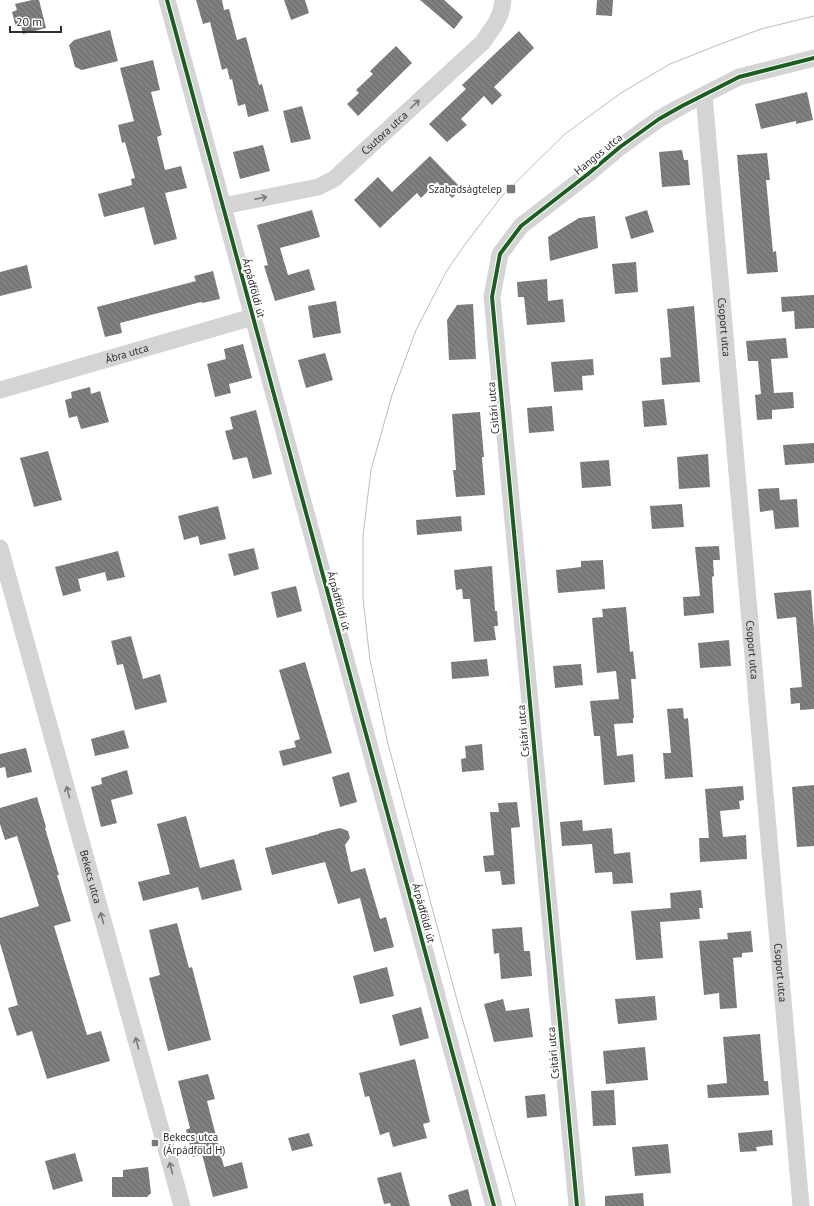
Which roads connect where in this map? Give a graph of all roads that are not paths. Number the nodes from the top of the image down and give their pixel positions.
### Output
1 (167, 0) edge
2 (504, 0) edge
3 (814, 58) edge
4 (704, 95) junction
5 (223, 206) junction
6 (500, 254) joint
7 (253, 317) junction
8 (0, 390) edge
9 (0, 548) edge
10 (182, 1206) edge
11 (494, 1206) edge
12 (577, 1206) edge
13 (801, 1206) edge

1 - 5 street, Árpádföldi út
5 -> 2 street, Csutora utca
3 - 4 street, Hangos utca
4 - 6 street, Hangos utca
4 - 13 street, Csoport utca
5 - 7 street, Árpádföldi út
6 - 12 street, Csitári utca
7 - 8 street, Ábra utca
7 - 11 street, Árpádföldi út
10 -> 9 street, Bekecs utca

